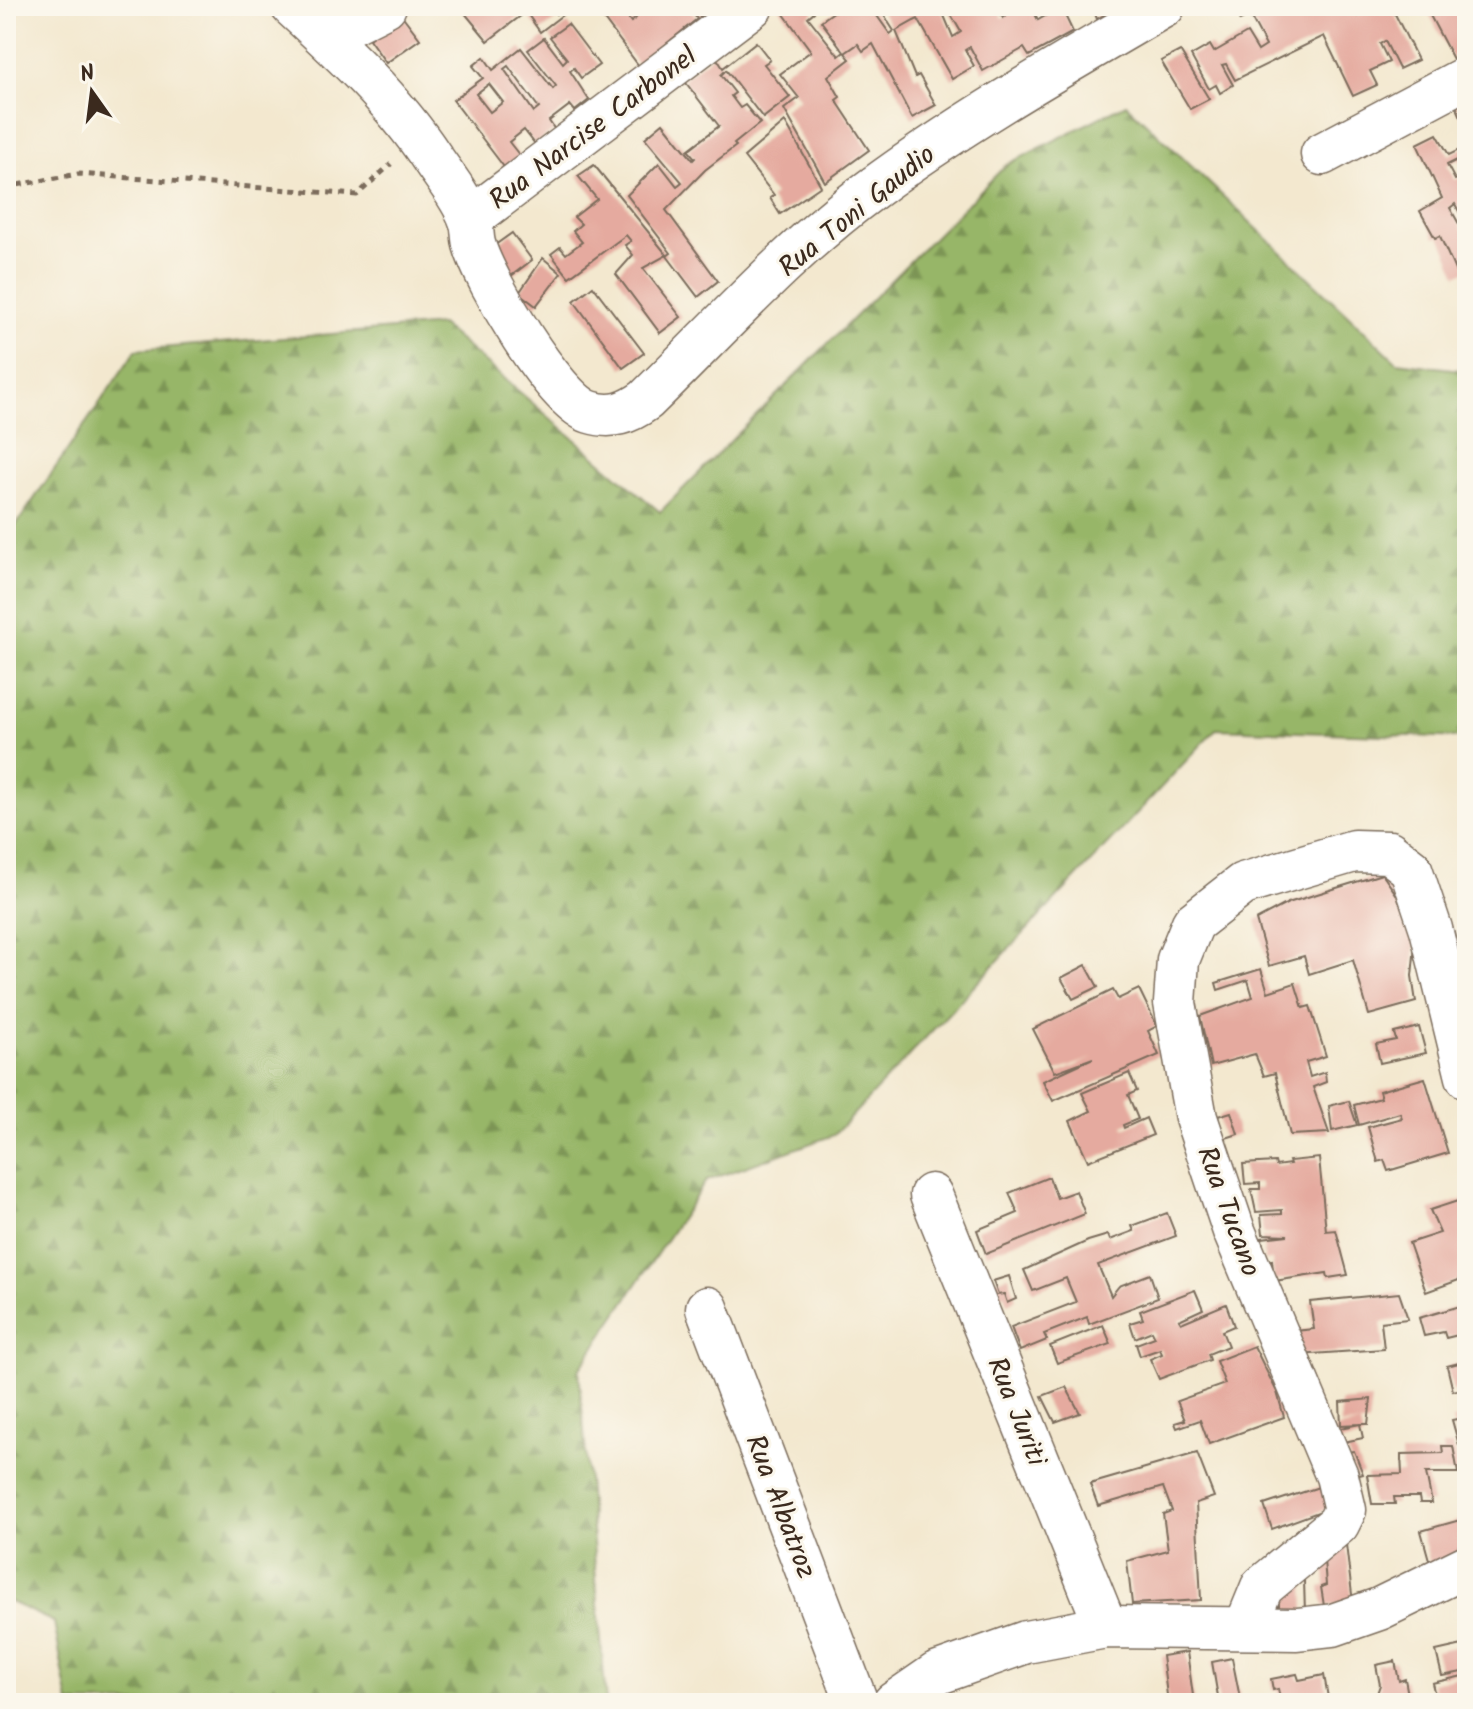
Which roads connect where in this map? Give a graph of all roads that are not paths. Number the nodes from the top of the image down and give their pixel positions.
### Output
1 (292, 6) edge
2 (385, 6) edge
3 (752, 6) edge
4 (1164, 6) edge
5 (325, 36) junction
6 (1467, 77) edge
7 (1322, 154) dead end
8 (470, 219) junction
9 (1467, 1077) edge
10 (931, 1195) dead end
11 (707, 1308) dead end
12 (1467, 1566) edge
13 (1246, 1626) junction
14 (1106, 1627) junction
15 (857, 1703) edge
16 (894, 1703) edge

1 - 5 street
2 - 5 street
3 - 8 street, Rua Narcise Carbonel
4 - 8 street, Rua Toni Gaudio
5 - 8 street
6 - 7 street
9 - 13 street, Rua Tucano
10 - 14 street, Rua Juriti
11 - 15 street, Rua Albatroz
12 - 13 street
13 - 14 street
14 - 16 street

